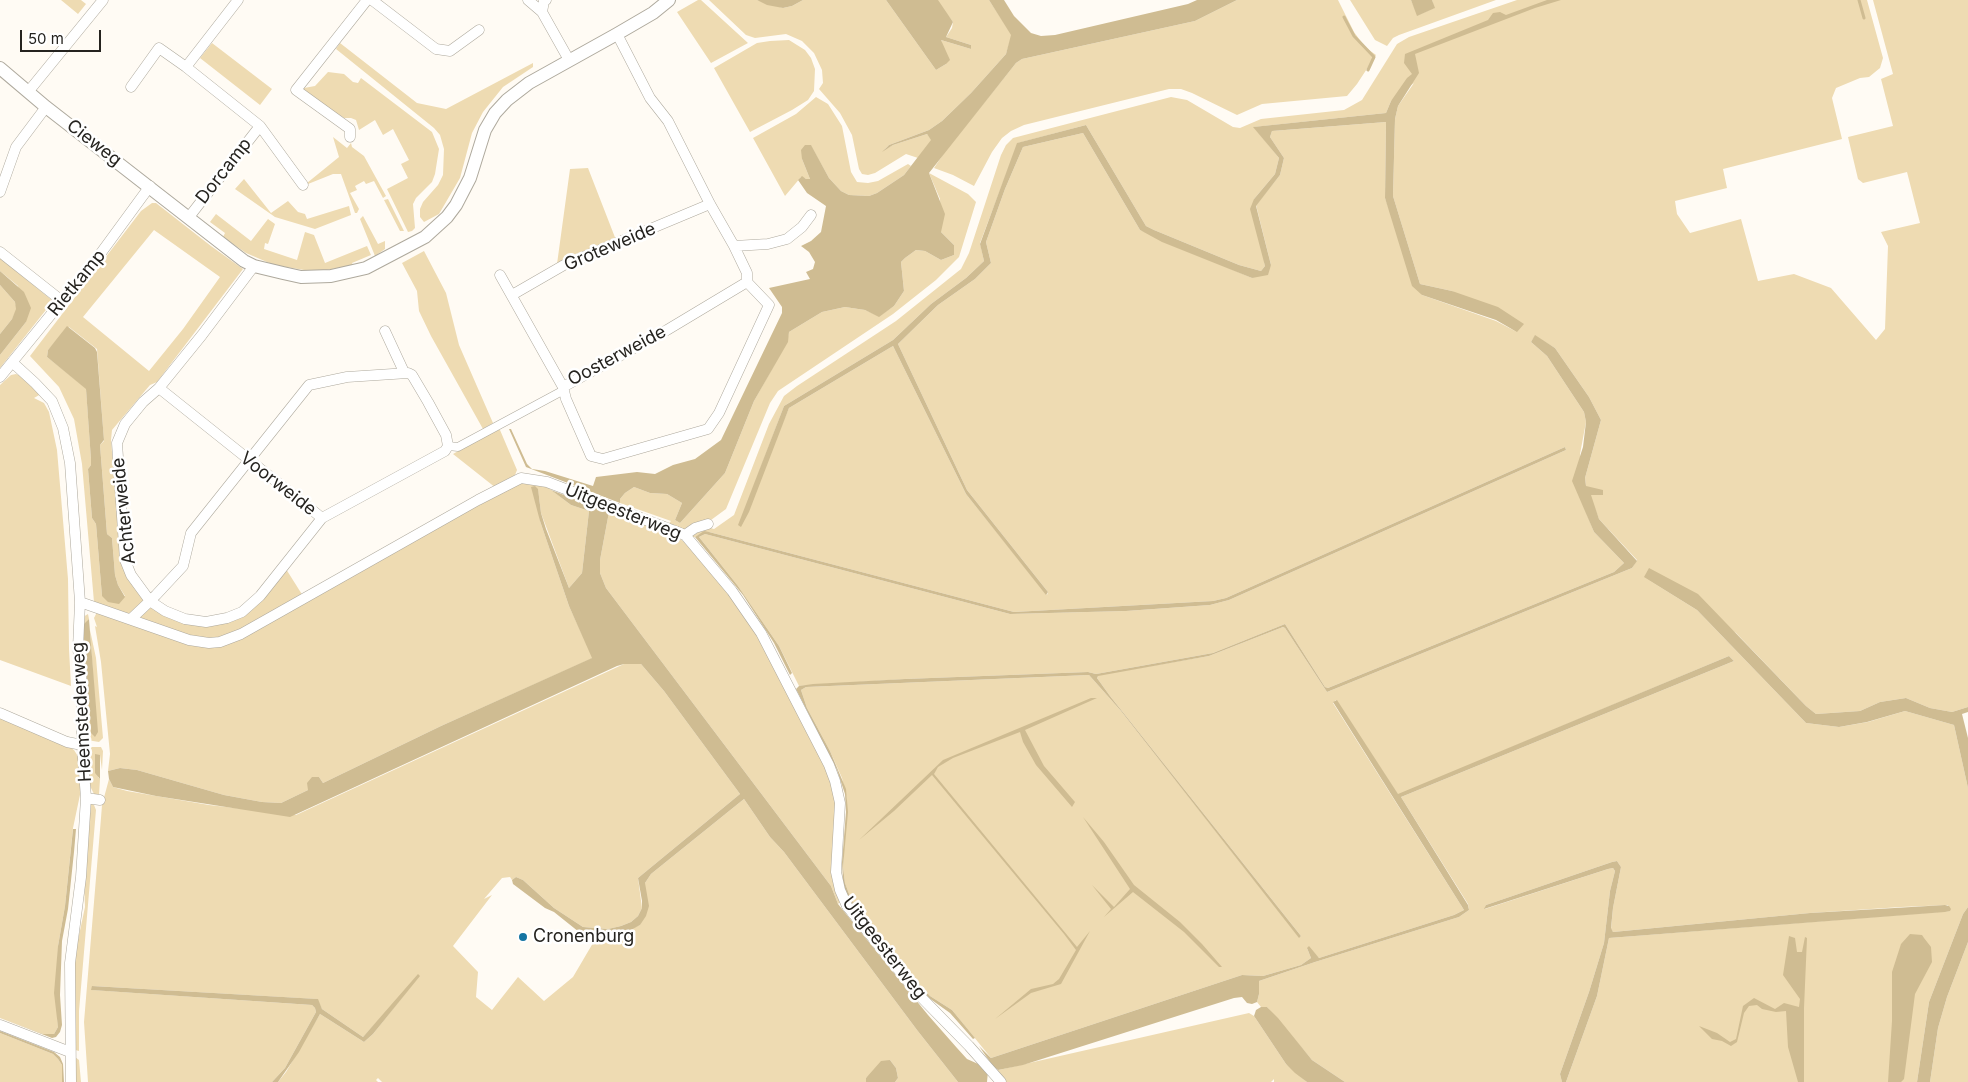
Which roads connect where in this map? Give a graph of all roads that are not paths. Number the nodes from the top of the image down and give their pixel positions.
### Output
1 (103, 0) edge
2 (238, 0) edge
3 (367, 0) edge
4 (372, 0) edge
5 (528, 0) edge
6 (546, 0) edge
7 (669, 0) edge
8 (542, 12) junction
9 (479, 30) dead end
10 (617, 34) junction
11 (569, 60) junction
12 (186, 67) junction
13 (0, 68) edge
14 (131, 87) dead end
15 (28, 92) junction
16 (46, 107) junction
17 (260, 126) junction
18 (350, 137) dead end
19 (303, 185) dead end
20 (150, 186) junction
21 (0, 192) edge
22 (710, 204) junction
23 (811, 215) dead end
24 (188, 217) junction
25 (734, 246) junction
26 (0, 252) edge
27 (254, 266) junction
28 (500, 274) dead end
29 (748, 282) junction
30 (512, 294) junction
31 (62, 301) junction
32 (385, 331) dead end
33 (12, 362) junction
34 (404, 372) junction
35 (0, 377) edge
36 (159, 388) junction
37 (564, 389) junction
38 (448, 446) junction
39 (250, 462) junction
40 (322, 518) junction
41 (708, 524) dead end
42 (685, 535) junction
43 (150, 601) junction
44 (80, 602) junction
45 (131, 620) junction
46 (0, 713) edge
47 (82, 745) junction
48 (86, 798) junction
49 (100, 800) dead end
50 (0, 1025) edge
51 (70, 1052) junction
52 (71, 1082) edge
53 (1001, 1082) edge

1 - 15 street
2 - 12 street
3 - 18 street
4 - 9 street
5 - 8 street
6 - 8 street
7 - 10 street
8 - 11 street
10 - 11 street
10 - 22 street
11 - 27 street
12 - 14 street
12 - 17 street
13 - 15 street, Cieweg
15 - 16 street, Cieweg
16 - 20 street, Cieweg
16 - 21 street
17 - 19 street
17 - 24 street, Dorcamp
20 - 24 street, Cieweg
20 - 31 street, Rietkamp
22 - 25 street
22 - 30 street, Groteweide
23 - 25 street
24 - 27 street, Cieweg
25 - 29 street
26 - 31 street
27 - 36 street
28 - 30 street, Oosterweide
29 - 37 street, Oosterweide
29 - 37 street
30 - 37 street, Oosterweide
31 - 33 street, Rietkamp
32 - 34 street
33 - 35 street, Rietkamp
33 - 44 street, Heemstederweg
34 - 38 street
34 - 39 street
36 - 39 street, Voorweide
36 - 43 street, Achterweide
37 - 38 street
38 - 40 street, Voorweide
39 - 40 street, Voorweide
39 - 43 street
40 - 43 street, Achterweide
41 - 42 street
42 - 45 street, Uitgeesterweg
42 - 53 street, Uitgeesterweg
43 - 45 street
44 - 45 street, Uitgeesterweg
44 - 47 street, Heemstederweg
46 - 47 street
47 - 48 street, Heemstederweg
48 - 49 street
48 - 51 street, Heemstederweg
50 - 51 street
51 - 52 street, Heemstederweg

